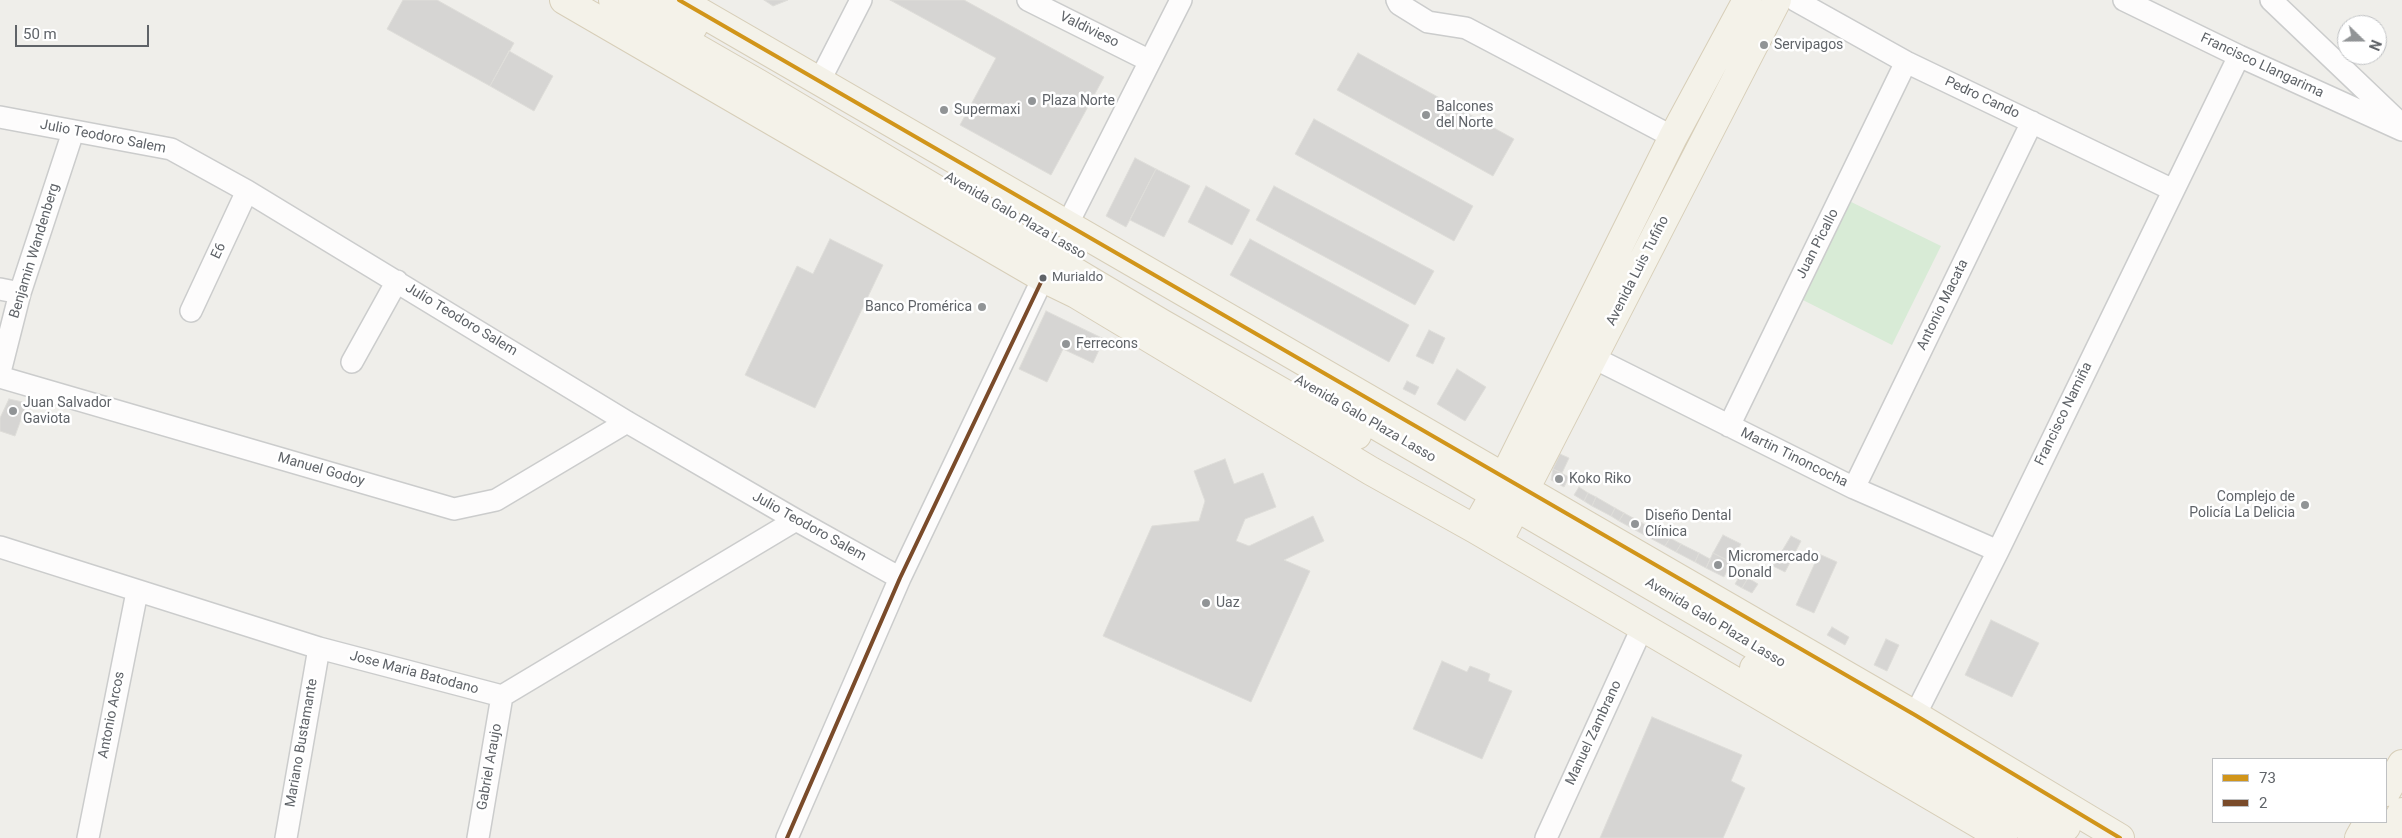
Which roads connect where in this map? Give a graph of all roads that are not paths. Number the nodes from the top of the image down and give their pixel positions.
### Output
1 (564, 0) edge
2 (613, 0) edge
3 (646, 0) edge
4 (679, 0) edge
5 (860, 0) edge
6 (1028, 0) edge
7 (1181, 0) edge
8 (1397, 0) edge
9 (1747, 0) edge
10 (1777, 0) edge
11 (1795, 0) edge
12 (2124, 0) edge
13 (2271, 0) edge
14 (2239, 56) junction
15 (1150, 61) junction
16 (1906, 62) junction
17 (820, 80) junction
18 (0, 117) edge
19 (2032, 122) junction
20 (2402, 125) edge
21 (2402, 130) edge
22 (73, 132) junction
23 (1673, 137) junction
24 (2173, 190) junction
25 (247, 191) junction
26 (1066, 225) junction
27 (1043, 278) junction
28 (397, 281) junction
29 (10, 291) edge
30 (191, 310) dead end
31 (1594, 358) junction
32 (352, 362) dead end
33 (0, 372) edge
34 (0, 377) edge
35 (627, 422) junction
36 (1729, 426) junction
37 (1854, 488) junction
38 (1501, 509) junction
39 (796, 520) junction
40 (0, 547) edge
41 (1998, 551) junction
42 (900, 578) junction
43 (137, 592) junction
44 (1642, 628) junction
45 (319, 648) junction
46 (502, 696) junction
47 (1901, 743) junction
48 (2402, 764) edge
49 (2387, 790) edge
50 (2402, 812) edge
51 (2367, 823) edge
52 (88, 838) edge
53 (286, 838) edge
54 (478, 838) edge
55 (787, 838) edge
56 (1546, 838) edge
57 (2002, 838) edge
58 (2046, 838) edge
59 (2085, 838) edge
60 (2120, 838) edge
61 (2359, 838) edge
62 (2387, 838) edge

1 - 27 main road, Avenida Galo Plaza Lasso
2 - 38 main road, Avenida Galo Plaza Lasso
3 - 38 main road, Avenida Galo Plaza Lasso
4 - 17 main road, Avenida Galo Plaza Lasso
5 - 17 street
6 - 15 street, Valdivieso
7 - 15 street
8 - 23 street
9 - 23 main road, Avenida Luis Tufiño
10 - 31 main road, Avenida Luis Tufiño
11 - 16 street, Pedro Cando
12 - 14 street, Francisco Llangarima
13 - 20 street
14 - 21 street, Francisco Llangarima
14 - 24 street, Francisco Namiña
15 - 26 street
16 - 19 street, Pedro Cando
16 - 36 street, Juan Picallo
17 - 26 main road, Avenida Galo Plaza Lasso
18 - 22 street, Julio Teodoro Salem
19 - 24 street, Pedro Cando
19 - 37 street, Antonio Macata
22 - 25 street, Julio Teodoro Salem
22 - 29 street, Benjamin Wandenberg
23 - 38 main road, Avenida Luis Tufiño
24 - 41 street, Francisco Namiña
25 - 28 street, Julio Teodoro Salem
25 - 30 street, E6
26 - 38 main road, Avenida Galo Plaza Lasso
27 - 38 main road, Avenida Galo Plaza Lasso
27 - 42 street
28 - 32 street
28 - 35 street, Julio Teodoro Salem
29 - 33 street, Benjamin Wandenberg
31 - 36 street, Martin Tinoncocha
31 - 38 main road, Avenida Luis Tufiño
34 - 35 street, Manuel Godoy
35 - 39 street, Julio Teodoro Salem
36 - 37 street, Martin Tinoncocha
37 - 41 street, Martin Tinoncocha
38 - 44 main road, Avenida Galo Plaza Lasso
38 - 47 main road, Avenida Galo Plaza Lasso
38 - 47 main road, Avenida Galo Plaza Lasso
39 - 42 street, Julio Teodoro Salem
39 - 46 street
40 - 43 street, Jose Maria Batodano
41 - 47 street, Francisco Namiña
42 - 55 street
43 - 45 street, Jose Maria Batodano
43 - 52 street, Antonio Arcos
44 - 47 main road, Avenida Galo Plaza Lasso
44 - 56 street, Manuel Zambrano
45 - 46 street, Jose Maria Batodano
45 - 53 street, Mariano Bustamante
46 - 54 street, Gabriel Araujo
47 - 57 main road, Avenida Galo Plaza Lasso
47 - 58 main road, Avenida Galo Plaza Lasso
47 - 59 main road, Avenida Galo Plaza Lasso
47 - 60 main road, Avenida Galo Plaza Lasso
48 - 49 main road
50 - 62 main road
51 - 61 main road

